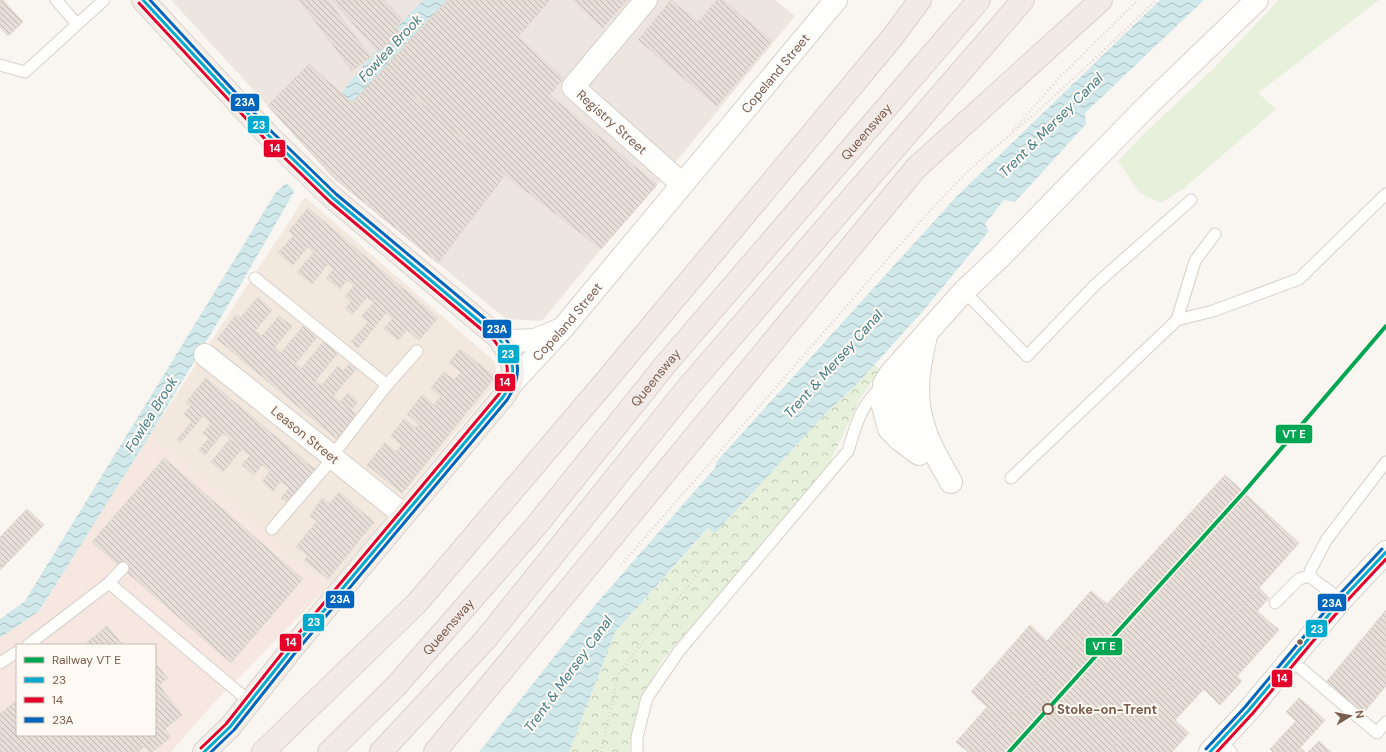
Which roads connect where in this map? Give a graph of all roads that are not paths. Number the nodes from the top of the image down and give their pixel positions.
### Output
1 (56, 0) edge
2 (104, 0) edge
3 (143, 0) edge
4 (646, 0) edge
5 (836, 0) edge
6 (920, 0) edge
7 (980, 0) edge
8 (1023, 0) edge
9 (1101, 0) edge
10 (1257, 0) edge
11 (77, 24) junction
12 (0, 65) edge
13 (682, 184) junction
14 (1386, 194) edge
15 (1191, 200) dead end
16 (1215, 234) dead end
17 (255, 278) dead end
18 (964, 291) junction
19 (1177, 320) junction
20 (562, 329) junction
21 (926, 335) junction
22 (498, 337) junction
23 (417, 351) dead end
24 (205, 355) dead end
25 (904, 358) junction
26 (511, 384) junction
27 (884, 384) junction
28 (387, 385) junction
29 (332, 457) junction
30 (1386, 462) edge
31 (1011, 478) dead end
32 (951, 482) dead end
33 (404, 515) junction
34 (272, 529) dead end
35 (1386, 552) edge
36 (123, 568) dead end
37 (1309, 576) junction
38 (109, 583) junction
39 (1341, 600) junction
40 (1275, 603) dead end
41 (29, 644) edge
42 (16, 653) edge
43 (1290, 660) junction
44 (0, 663) edge
45 (250, 702) junction
46 (363, 719) junction
47 (1386, 722) edge
48 (1221, 748) edge
49 (204, 752) edge
50 (263, 752) edge
51 (322, 752) edge
52 (329, 752) edge
53 (381, 752) edge
54 (435, 752) edge
55 (637, 752) edge

1 - 11 lane
2 - 11 lane
3 - 22 main road
4 - 13 street, Registry Street
5 - 13 street, Copeland Street
6 - 50 highway
7 - 46 highway, Queensway
8 - 53 highway
9 - 54 highway
10 - 18 street
11 - 12 lane
13 - 20 street, Copeland Street
14 - 19 lane
15 - 18 lane
16 - 19 lane
17 - 28 lane
18 - 21 street
19 - 31 lane
20 - 22 street
20 - 26 street, Copeland Street
21 - 25 street
21 - 32 street
22 - 26 main road
23 - 28 lane
24 - 29 street, Leason Street
25 - 27 street
25 - 27 street
26 - 33 main road, Copeland Street
27 - 55 lane
28 - 29 lane
29 - 33 street, Leason Street
29 - 34 lane
30 - 37 lane
33 - 45 main road, Copeland Street
35 - 39 street
36 - 38 lane
37 - 39 lane
37 - 40 lane
38 - 41 lane
38 - 45 lane
39 - 43 street
42 - 44 lane
43 - 47 lane
43 - 48 street
45 - 49 main road, Copeland Street
46 - 51 highway
46 - 52 highway, Queensway

